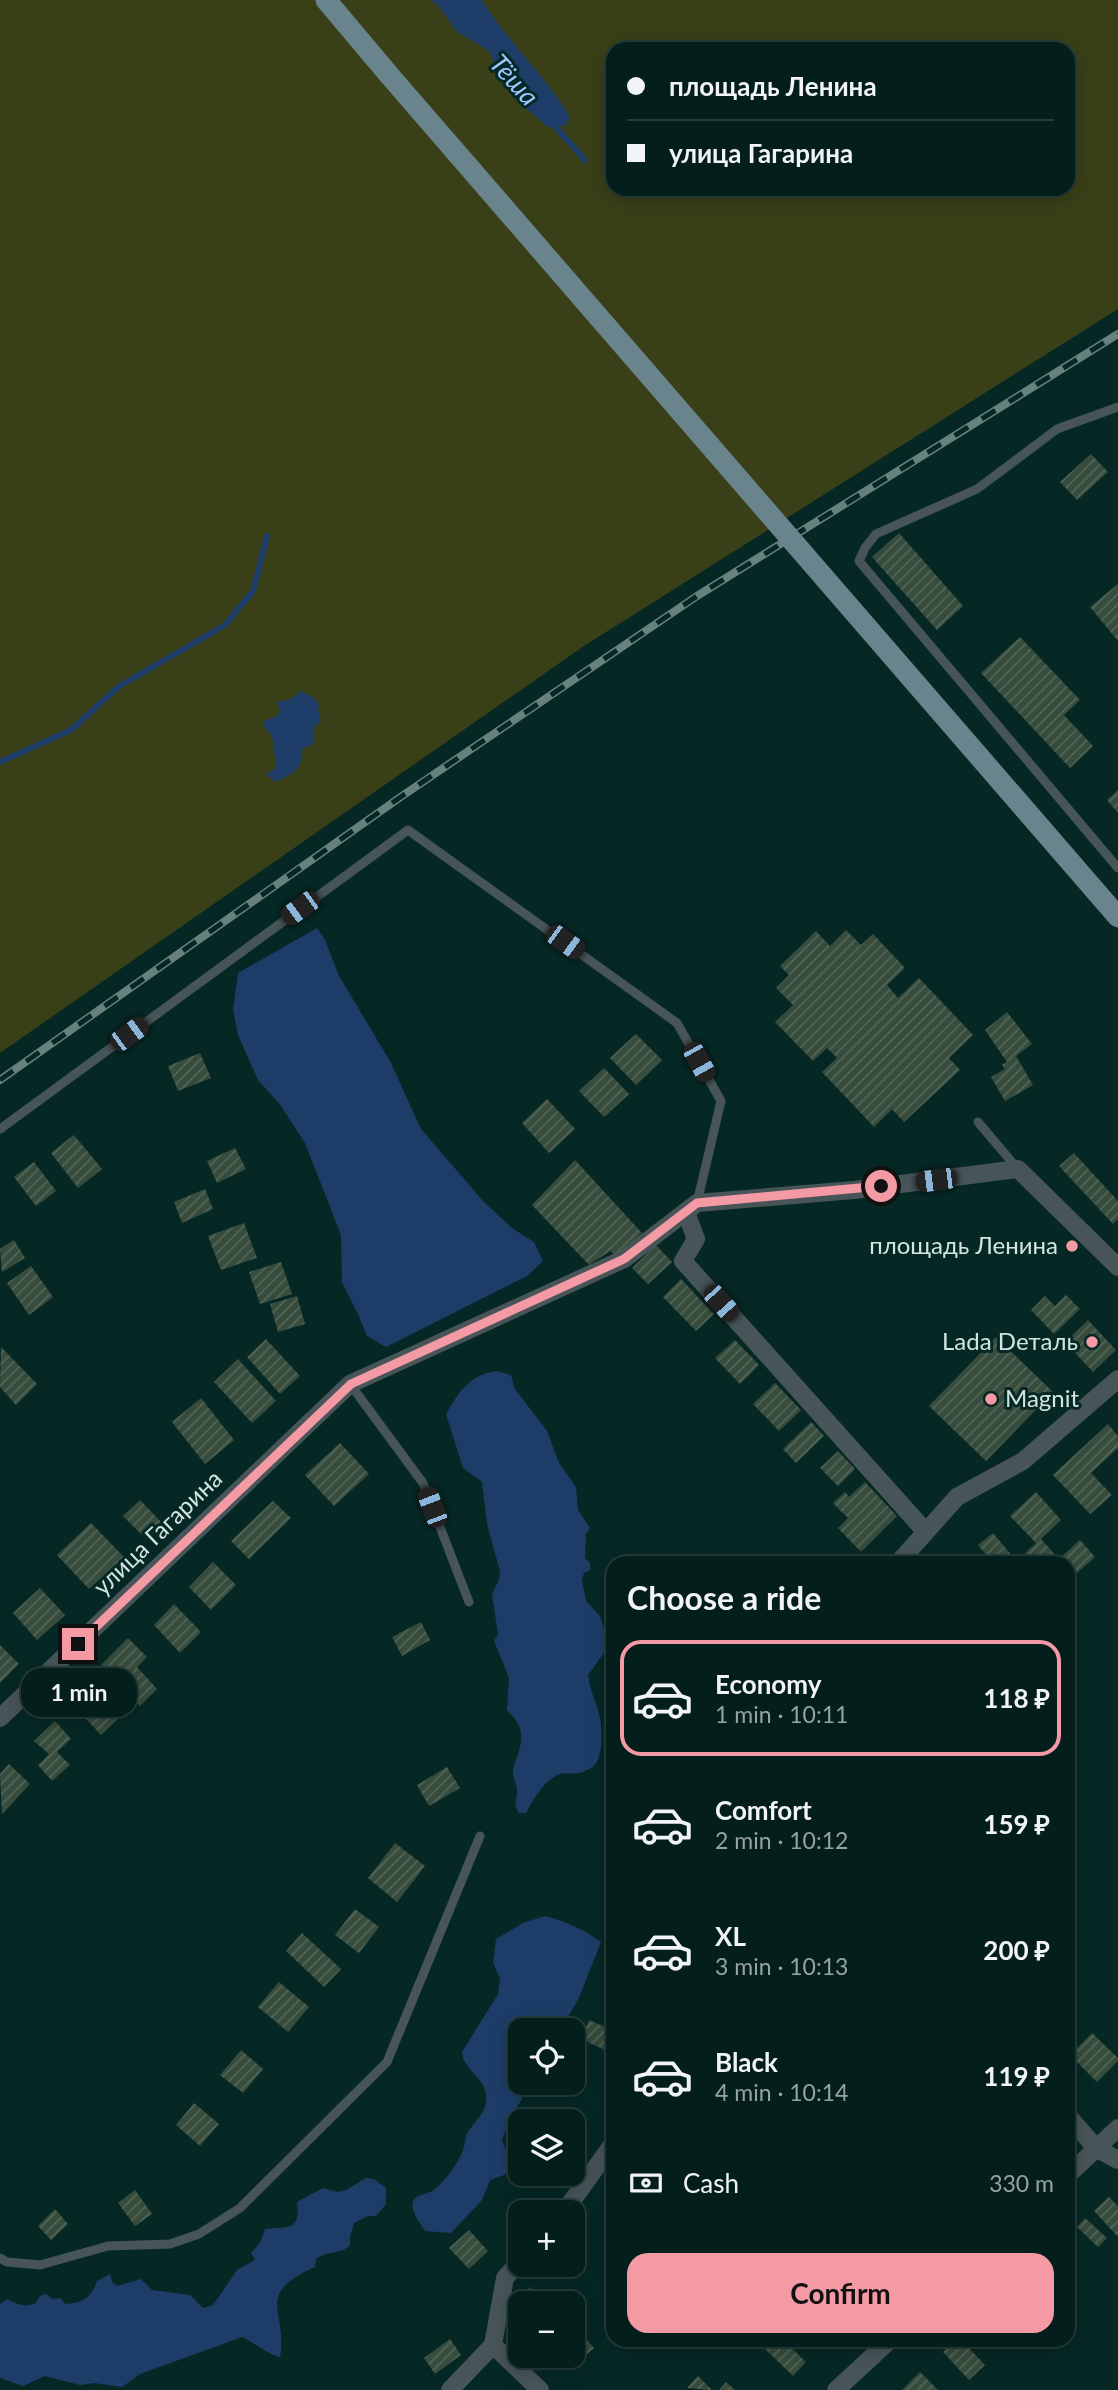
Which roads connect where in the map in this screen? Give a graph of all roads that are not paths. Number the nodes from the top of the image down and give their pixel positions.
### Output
1 (326, 0) edge
2 (1118, 407) edge
3 (1118, 868) edge
4 (1118, 917) edge
5 (978, 1122) dead end
6 (0, 1129) edge
7 (1018, 1169) junction
8 (692, 1207) junction
9 (1118, 1268) edge
10 (1118, 1379) edge
11 (351, 1384) junction
12 (926, 1532) junction
13 (904, 1556) edge
14 (469, 1602) dead end
15 (0, 1718) edge
16 (480, 1836) dead end
17 (1075, 2124) edge
18 (1118, 2128) edge
19 (1096, 2148) junction
20 (606, 2153) edge
21 (1118, 2160) edge
22 (1075, 2168) edge
23 (573, 2200) edge
24 (0, 2259) edge
25 (508, 2275) edge
26 (493, 2345) junction
27 (882, 2347) edge
28 (450, 2390) edge
29 (540, 2390) edge
30 (835, 2390) edge

1 - 4 main road, bridge
2 - 3 lane
5 - 7 lane
6 - 8 lane
7 - 8 street
7 - 9 street
8 - 11 street, улица Гагарина
8 - 12 street
10 - 12 street
11 - 14 lane
11 - 15 street, улица Гагарина
12 - 13 street
16 - 24 lane
17 - 19 street
18 - 19 street
19 - 21 street
19 - 22 street
20 - 23 street
25 - 26 street
26 - 28 street
26 - 29 street
27 - 30 street

